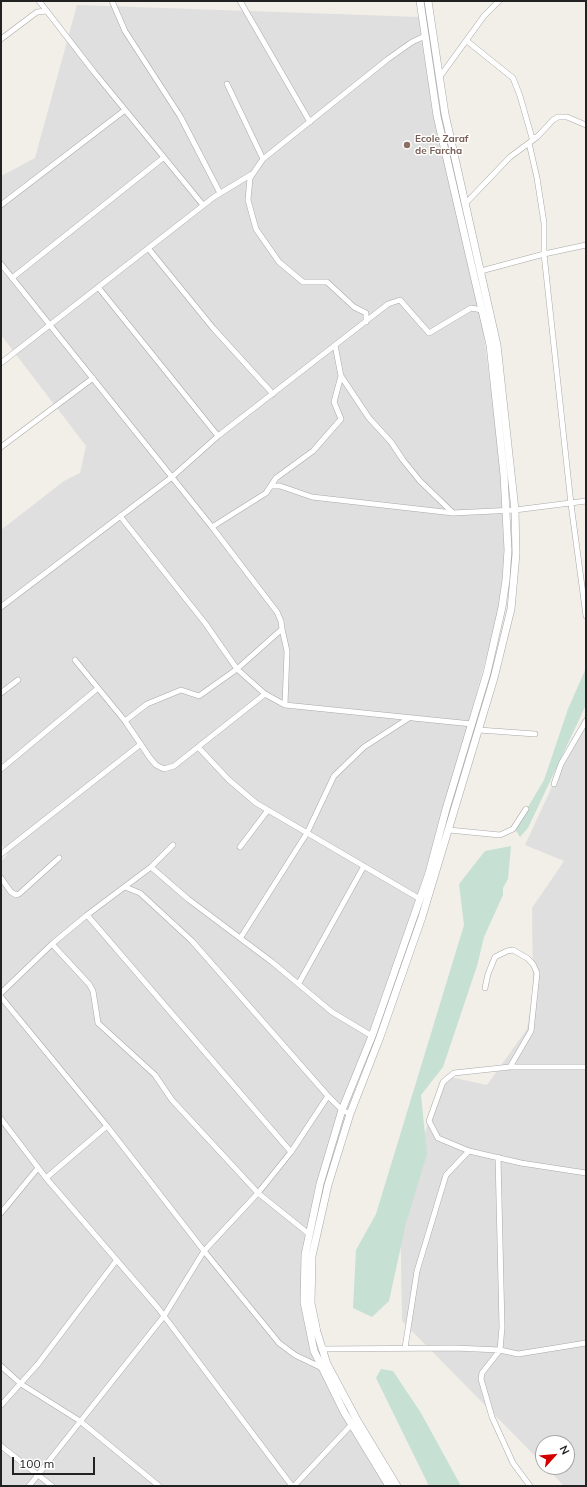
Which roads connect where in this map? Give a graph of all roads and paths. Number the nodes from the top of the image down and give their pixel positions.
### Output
1 (39, 1) edge
2 (112, 1) edge
3 (240, 1) edge
4 (420, 1) edge
5 (428, 1) edge
6 (499, 1) edge
7 (47, 11) junction
8 (425, 36) junction
9 (1, 39) edge
10 (467, 41) junction
11 (439, 79) junction
12 (227, 84) dead end
13 (125, 110) junction
14 (441, 115) junction
15 (310, 122) junction
16 (586, 125) edge
17 (537, 137) junction
18 (528, 143) junction
19 (163, 158) junction
20 (263, 159) junction
21 (253, 173) junction
22 (220, 193) junction
23 (465, 204) junction
24 (1, 205) edge
25 (203, 205) junction
26 (586, 245) edge
27 (148, 248) junction
28 (544, 254) junction
29 (1, 264) edge
30 (481, 271) junction
31 (12, 278) junction
32 (98, 287) junction
33 (482, 310) junction
34 (366, 322) junction
35 (49, 326) junction
36 (335, 345) junction
37 (1, 363) edge
38 (341, 376) junction
39 (93, 378) junction
40 (273, 394) junction
41 (218, 436) junction
42 (1, 447) edge
43 (172, 477) junction
44 (272, 486) junction
45 (586, 501) edge
46 (571, 504) junction
47 (505, 509) junction
48 (515, 510) junction
49 (453, 513) junction
50 (120, 516) junction
51 (212, 527) junction
52 (1, 607) edge
53 (586, 616) edge
54 (282, 629) junction
55 (75, 660) dead end
56 (237, 669) junction
57 (18, 680) dead end
58 (97, 688) junction
59 (1, 694) edge
60 (265, 694) junction
61 (285, 705) junction
62 (409, 718) junction
63 (125, 721) junction
64 (586, 721) edge
65 (472, 724) junction
66 (479, 730) junction
67 (535, 734) dead end
68 (141, 744) junction
69 (198, 747) junction
70 (1, 768) edge
71 (554, 784) dead end
72 (526, 809) dead end
73 (268, 810) junction
74 (449, 830) junction
75 (307, 833) junction
76 (173, 845) dead end
77 (240, 847) dead end
78 (1, 854) edge
79 (59, 858) dead end
80 (364, 866) junction
81 (151, 867) junction
82 (1, 878) edge
83 (125, 887) junction
84 (420, 899) junction
85 (87, 915) junction
86 (241, 937) junction
87 (52, 944) junction
88 (299, 983) junction
89 (485, 988) dead end
90 (1, 993) edge
91 (1, 997) edge
92 (372, 1036) junction
93 (510, 1067) junction
94 (586, 1068) edge
95 (328, 1096) junction
96 (342, 1110) junction
97 (350, 1114) junction
98 (1, 1119) edge
99 (107, 1126) junction
100 (469, 1151) junction
101 (292, 1152) junction
102 (498, 1157) junction
103 (38, 1168) junction
104 (586, 1173) edge
105 (46, 1178) junction
106 (258, 1193) junction
107 (1, 1213) edge
108 (309, 1234) junction
109 (204, 1251) junction
110 (116, 1261) junction
111 (164, 1316) junction
112 (586, 1343) edge
113 (405, 1348) junction
114 (322, 1349) junction
115 (500, 1350) junction
116 (1, 1366) edge
117 (324, 1366) junction
118 (21, 1384) junction
119 (1, 1405) edge
120 (80, 1421) junction
121 (354, 1422) junction
122 (1, 1446) edge
123 (38, 1475) junction
124 (29, 1486) edge
125 (52, 1486) edge
126 (159, 1486) edge
127 (293, 1486) edge
128 (389, 1486) edge
129 (397, 1486) edge
130 (530, 1486) edge

1 - 7 street
2 - 22 street
3 - 15 street
4 - 8 street
5 - 11 street
6 - 10 street
7 - 9 street
7 - 13 street
8 - 14 street
8 - 15 street
10 - 11 street
10 - 17 street
11 - 14 street
12 - 20 street
13 - 19 street
13 - 24 street
14 - 23 street
14 - 33 street
15 - 20 street
16 - 17 street
17 - 18 street
18 - 23 street
18 - 28 street
19 - 25 street
19 - 31 street
20 - 21 street
21 - 22 street
21 - 34 street
22 - 25 street
23 - 30 street
25 - 27 street
26 - 28 street
27 - 32 street
27 - 40 street
28 - 30 street
28 - 46 street
29 - 31 street
30 - 48 street
31 - 35 street
32 - 35 street
32 - 41 street
33 - 34 street
33 - 47 street
34 - 36 street
35 - 37 street
35 - 39 street
36 - 38 street
36 - 40 street
38 - 44 street
38 - 49 street
39 - 42 street
39 - 43 street
40 - 41 street
41 - 43 street
43 - 50 street
43 - 51 street
44 - 49 street
44 - 51 street
45 - 46 street
46 - 48 street
46 - 53 street
47 - 48 street
47 - 49 street
47 - 65 street
48 - 66 street
50 - 52 street
50 - 56 street
51 - 54 street
54 - 56 street
54 - 61 street
55 - 58 street
56 - 60 street
56 - 63 street
57 - 59 street
58 - 63 street
58 - 70 street
60 - 61 street
60 - 69 street
61 - 62 street
62 - 65 street
62 - 75 street
63 - 68 street
64 - 71 street
65 - 84 street
66 - 67 street
66 - 74 street
68 - 69 street
68 - 78 street
69 - 73 street
72 - 74 street
73 - 75 street
73 - 77 street
74 - 97 street
75 - 80 street
75 - 86 street
76 - 81 street
79 - 82 street
80 - 84 street
80 - 88 street
81 - 83 street
81 - 86 street
83 - 85 street
83 - 95 street
84 - 92 street
85 - 87 street
85 - 101 street
86 - 88 street
87 - 90 street
87 - 106 street
88 - 92 street
89 - 93 street
91 - 99 street
92 - 96 street
93 - 94 street
93 - 100 street
95 - 96 street
95 - 101 street
96 - 97 street
96 - 108 street
97 - 114 street
98 - 103 street
99 - 105 street
99 - 109 street
100 - 102 street
100 - 113 street
101 - 106 street
102 - 104 street
102 - 115 street
103 - 105 street
103 - 107 street
105 - 110 street
106 - 108 street
106 - 109 street
108 - 117 street
109 - 111 street
109 - 117 street
110 - 111 street
110 - 118 street
111 - 120 street
111 - 127 street
112 - 115 street
113 - 114 street
113 - 115 street
114 - 117 street
115 - 130 street
116 - 118 street
117 - 121 street
118 - 119 street
118 - 120 street
120 - 123 street
120 - 126 street
121 - 127 street
121 - 128 street
121 - 129 street
122 - 123 street
123 - 124 street
123 - 125 street

